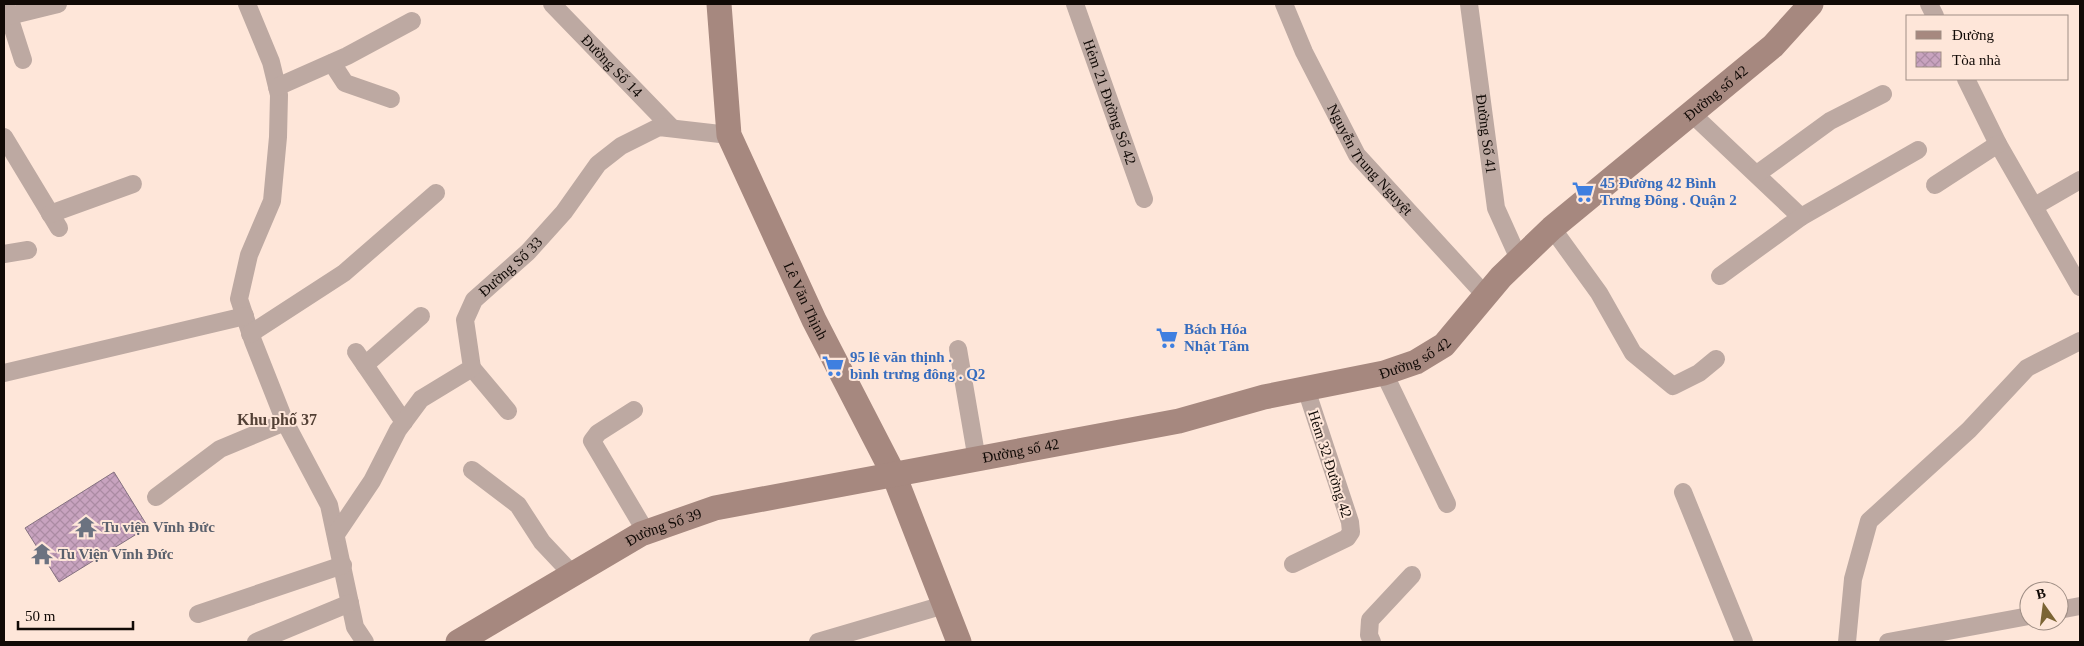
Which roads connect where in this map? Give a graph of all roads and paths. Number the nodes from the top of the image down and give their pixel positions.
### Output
1 (58, 4) edge
2 (247, 4) edge
3 (552, 4) edge
4 (719, 4) edge
5 (1075, 4) edge
6 (1284, 4) edge
7 (1469, 4) edge
8 (1811, 4) edge
9 (8, 18) edge
10 (412, 21) dead end
11 (23, 60) dead end
12 (332, 63) junction
13 (1966, 80) edge
14 (277, 87) junction
15 (1882, 94) dead end
16 (391, 99) dead end
17 (1691, 113) junction
18 (672, 128) junction
19 (729, 134) junction
20 (4, 137) edge
21 (1998, 144) junction
22 (1918, 150) dead end
23 (1757, 174) junction
24 (2080, 180) edge
25 (133, 184) dead end
26 (1935, 185) dead end
27 (436, 193) dead end
28 (1144, 200) dead end
29 (2035, 206) junction
30 (1800, 217) junction
31 (1552, 228) junction
32 (28, 250) dead end
33 (4, 254) edge
34 (1519, 259) junction
35 (1720, 276) dead end
36 (2080, 287) edge
37 (1486, 296) junction
38 (245, 316) junction
39 (421, 316) dead end
40 (250, 334) junction
41 (2080, 341) edge
42 (958, 349) dead end
43 (1716, 360) dead end
44 (472, 368) junction
45 (1384, 373) junction
46 (4, 374) edge
47 (1306, 389) junction
48 (634, 410) dead end
49 (508, 411) dead end
50 (285, 422) junction
51 (404, 422) junction
52 (976, 460) junction
53 (472, 470) dead end
54 (894, 475) junction
55 (1683, 492) dead end
56 (156, 497) dead end
57 (1447, 504) dead end
58 (646, 532) junction
59 (337, 533) junction
60 (343, 564) junction
61 (1293, 564) dead end
62 (1412, 575) dead end
63 (574, 576) junction
64 (350, 603) junction
65 (944, 605) junction
66 (198, 614) dead end
67 (2019, 618) edge
68 (256, 642) edge
69 (364, 642) edge
70 (458, 642) edge
71 (818, 642) edge
72 (959, 642) edge
73 (1372, 642) edge
74 (1744, 642) edge
75 (1847, 642) edge
76 (1888, 642) edge

1 - 9 street
2 - 14 street
3 - 18 street, Đường Số 14
4 - 19 street, Lê Văn Thịnh
5 - 28 street, Hẻm 21 Đường Số 42
6 - 37 street, Nguyễn Trung Nguyệt
7 - 34 street, Đường Số 41
8 - 17 street, Đường số 42
9 - 11 street
10 - 12 street
12 - 14 street
12 - 16 street
13 - 21 street
14 - 38 street
15 - 23 street
17 - 23 street
17 - 31 street, Đường số 42
18 - 19 street, Đường Số 33
18 - 44 street, Đường Số 33
19 - 54 street, Lê Văn Thịnh
20 - 25 street
21 - 26 street
21 - 29 street
22 - 30 street
23 - 30 street
24 - 29 street
27 - 40 street
29 - 36 street
30 - 35 street
31 - 34 street, Đường số 42
31 - 43 street
32 - 33 street
34 - 37 street, Đường số 42
37 - 45 street, Đường số 42
38 - 40 street
38 - 46 street
39 - 51 street
40 - 50 street
41 - 75 street
42 - 52 street
44 - 49 street
44 - 51 street
45 - 47 street, Đường số 42
45 - 57 street
47 - 52 street, Đường số 42
47 - 61 street, Hẻm 32 Đường 42
48 - 58 street
50 - 56 street
50 - 59 street
51 - 59 street
52 - 54 street, Đường số 42
53 - 63 street
54 - 58 street, Đường Số 39
54 - 65 street, Lê Văn Thịnh
55 - 74 street
58 - 63 street, Đường Số 39
59 - 60 street
60 - 64 street
60 - 66 street
62 - 73 street
63 - 70 street, Đường Số 39
64 - 68 street
64 - 69 street
65 - 71 street
65 - 72 street, Lê Văn Thịnh
67 - 76 street

